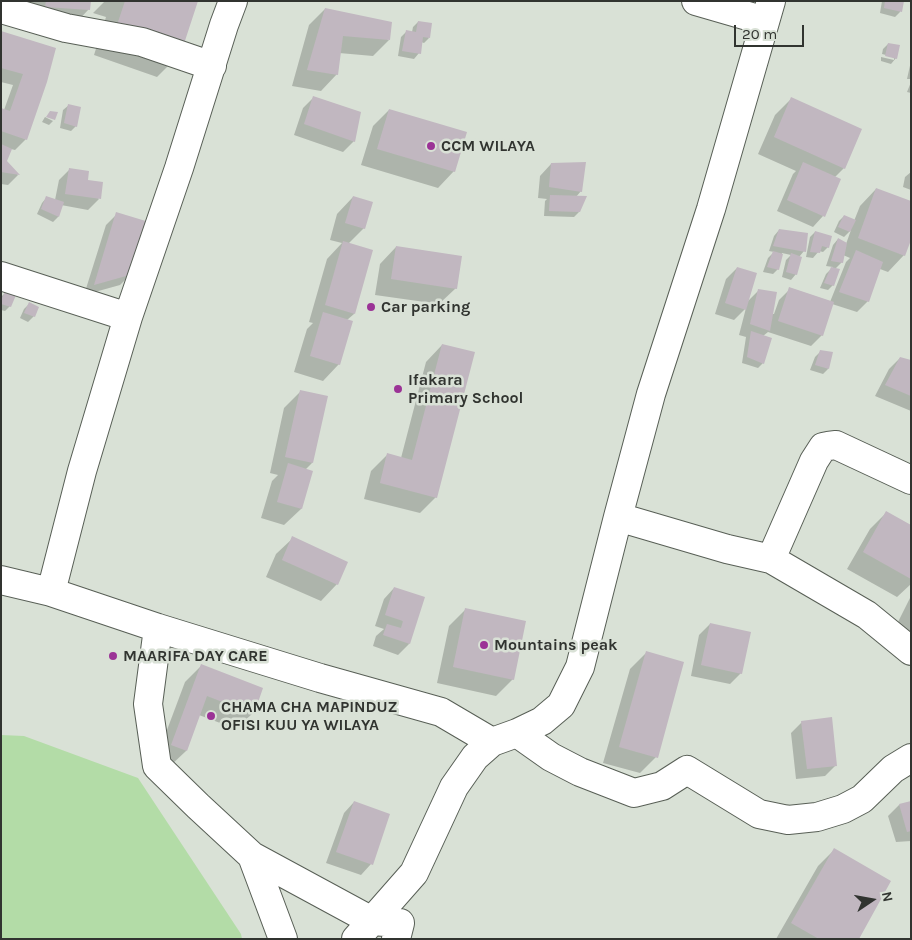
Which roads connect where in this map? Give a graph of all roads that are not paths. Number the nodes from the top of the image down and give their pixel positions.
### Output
1 (233, 1) edge
2 (696, 1) edge
3 (1, 9) edge
4 (768, 11) edge
5 (212, 66) junction
6 (1, 276) edge
7 (128, 318) junction
8 (911, 480) edge
9 (618, 516) junction
10 (771, 559) junction
11 (1, 580) edge
12 (51, 592) junction
13 (158, 628) junction
14 (911, 651) edge
15 (517, 732) junction
16 (492, 742) junction
17 (911, 758) edge
18 (252, 856) junction
19 (414, 873) junction
20 (364, 930) edge
21 (398, 931) edge
22 (283, 939) edge

1 - 5 street
2 - 4 street
3 - 5 street
4 - 9 street
5 - 7 street
6 - 7 street
7 - 12 street
8 - 10 street
9 - 10 street
9 - 15 street
10 - 14 street
11 - 12 street
12 - 13 street
13 - 16 street
13 - 18 street
15 - 16 street
15 - 17 street
16 - 19 street
18 - 20 street
18 - 22 street
19 - 20 street
19 - 21 street
20 - 21 street

